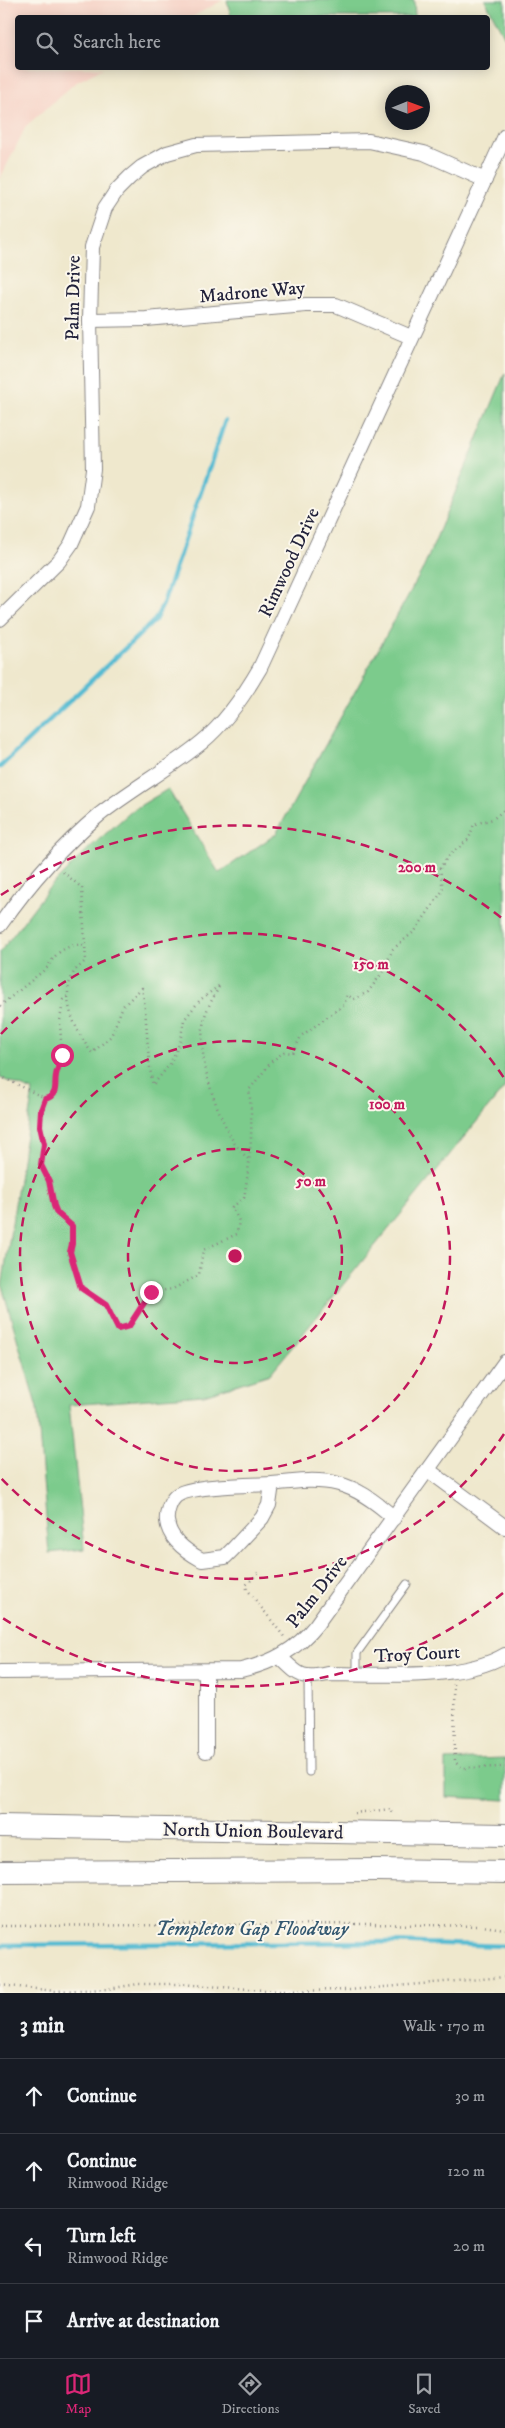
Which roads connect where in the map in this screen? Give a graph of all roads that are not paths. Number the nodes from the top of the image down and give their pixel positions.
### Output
1 (505, 136) edge
2 (485, 180) junction
3 (90, 320) junction
4 (411, 337) junction
5 (0, 620) edge
6 (0, 925) edge
7 (505, 1362) edge
8 (428, 1470) junction
9 (272, 1484) junction
10 (394, 1518) junction
11 (505, 1527) edge
12 (407, 1584) dead end
13 (505, 1655) edge
14 (280, 1657) junction
15 (0, 1672) edge
16 (206, 1672) junction
17 (357, 1674) junction
18 (308, 1678) junction
19 (206, 1751) dead end
20 (309, 1772) dead end
21 (0, 1826) edge
22 (505, 1835) edge
23 (0, 1872) edge
24 (505, 1872) edge

1 - 2 street, Rimwood Drive
2 - 3 street, Palm Drive
2 - 4 street, Rimwood Drive
3 - 4 street, Madrone Way
3 - 5 street, Palm Drive
4 - 6 street, Rimwood Drive
7 - 8 street, Palm Drive
8 - 10 street, Palm Drive
8 - 11 street
9 - 9 street
9 - 10 street
10 - 14 street, Palm Drive
12 - 17 lane, Troy Court
13 - 17 street, Troy Court
14 - 16 street, Palm Drive
14 - 18 street
15 - 16 street, Palm Drive
16 - 19 street
17 - 18 street, Troy Court
18 - 20 lane
21 - 22 main road, North Union Boulevard
23 - 24 main road, North Union Boulevard

